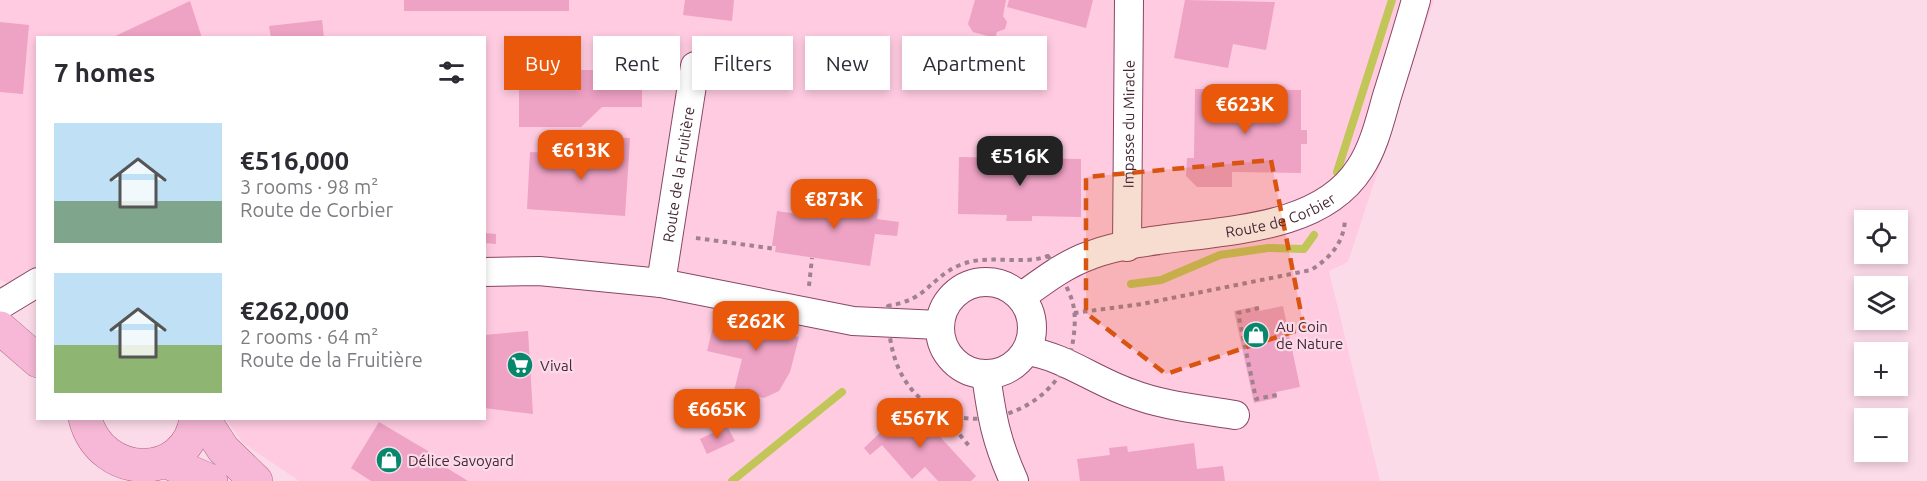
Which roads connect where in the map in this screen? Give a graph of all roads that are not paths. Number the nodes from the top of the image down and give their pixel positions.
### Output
1 (1129, 0) edge
2 (1416, 0) edge
3 (692, 85) edge
4 (1127, 247) junction
5 (486, 272) edge
6 (36, 283) edge
7 (661, 283) junction
8 (1021, 297) junction
9 (0, 305) edge
10 (0, 319) edge
11 (939, 325) junction
12 (0, 328) edge
13 (36, 331) edge
14 (1027, 351) junction
15 (36, 359) edge
16 (986, 375) junction
17 (1235, 415) dead end
18 (86, 420) edge
19 (196, 420) edge
20 (204, 420) edge
21 (167, 462) junction
22 (211, 481) edge
23 (256, 481) edge
24 (1014, 481) edge

1 - 4 street, Impasse du Miracle
2 - 4 street, Route de Corbier
3 - 7 street, Route de la Fruitière
4 - 8 street, Route de Corbier
5 - 7 street
6 - 9 street
7 - 11 street
8 - 11 street
8 - 14 street
10 - 13 main road
11 - 16 street
12 - 15 main road
14 - 16 street
14 - 17 street
16 - 24 street
18 - 21 main road
19 - 21 main road
20 - 23 main road
21 - 22 main road

